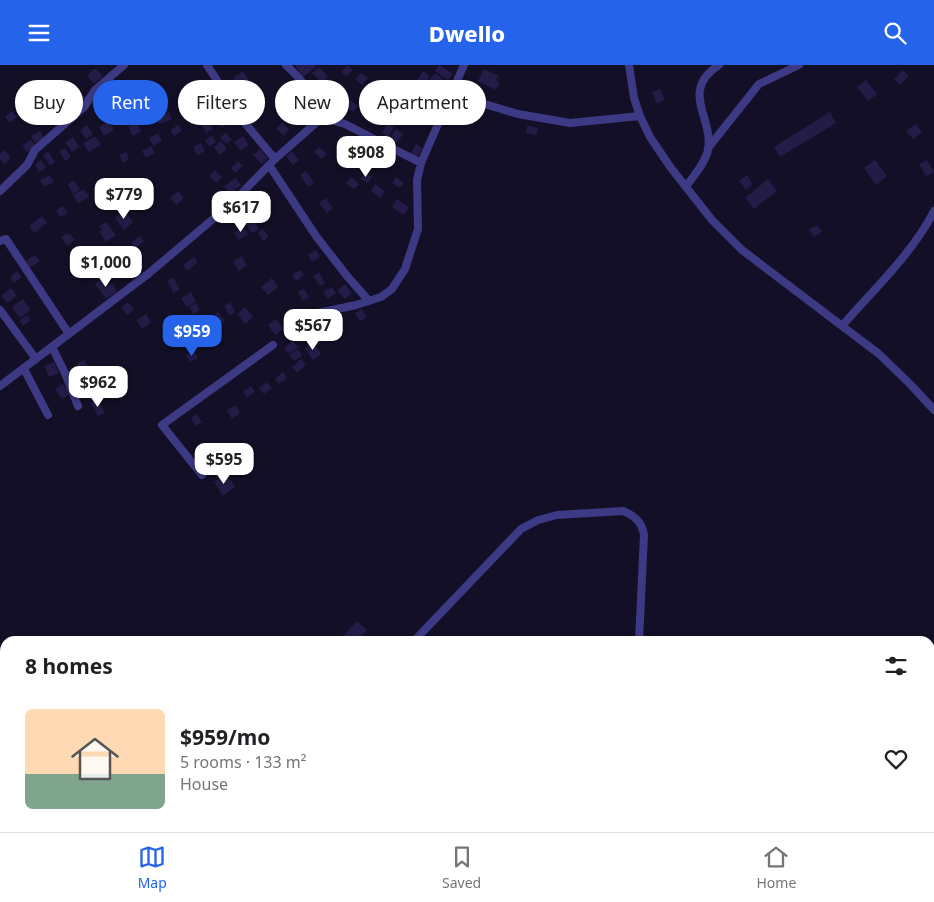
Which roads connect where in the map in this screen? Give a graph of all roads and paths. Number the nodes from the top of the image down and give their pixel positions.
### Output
1 (124, 65) edge
2 (207, 65) edge
3 (286, 65) edge
4 (464, 65) edge
5 (629, 65) edge
6 (719, 65) edge
7 (799, 65) edge
8 (302, 80) edge
9 (458, 80) edge
10 (486, 104) edge
11 (640, 116) junction
12 (314, 125) edge
13 (348, 125) edge
14 (438, 125) edge
15 (708, 148) junction
16 (272, 162) junction
17 (421, 163) junction
18 (686, 187) junction
19 (0, 191) edge
20 (934, 211) edge
21 (0, 241) edge
22 (369, 301) junction
23 (0, 310) edge
24 (289, 319) dead end
25 (842, 326) junction
26 (69, 334) junction
27 (273, 345) dead end
28 (52, 347) junction
29 (36, 359) junction
30 (24, 369) junction
31 (1, 384) edge
32 (78, 406) dead end
33 (934, 411) edge
34 (48, 415) dead end
35 (202, 475) dead end
36 (419, 636) edge
37 (639, 636) edge

1 - 19 street
2 - 16 street
3 - 8 street
4 - 9 street
5 - 11 street
6 - 15 street
7 - 15 street
10 - 11 street
11 - 18 street
12 - 16 street
13 - 17 street
14 - 17 street
15 - 18 street
16 - 22 street
16 - 26 street
17 - 22 street
18 - 25 street
20 - 25 street
21 - 26 street
22 - 24 street
23 - 29 street
25 - 33 street
26 - 28 street
27 - 35 street
28 - 29 street
28 - 32 street
29 - 30 street
30 - 31 street
30 - 34 street
36 - 37 street

